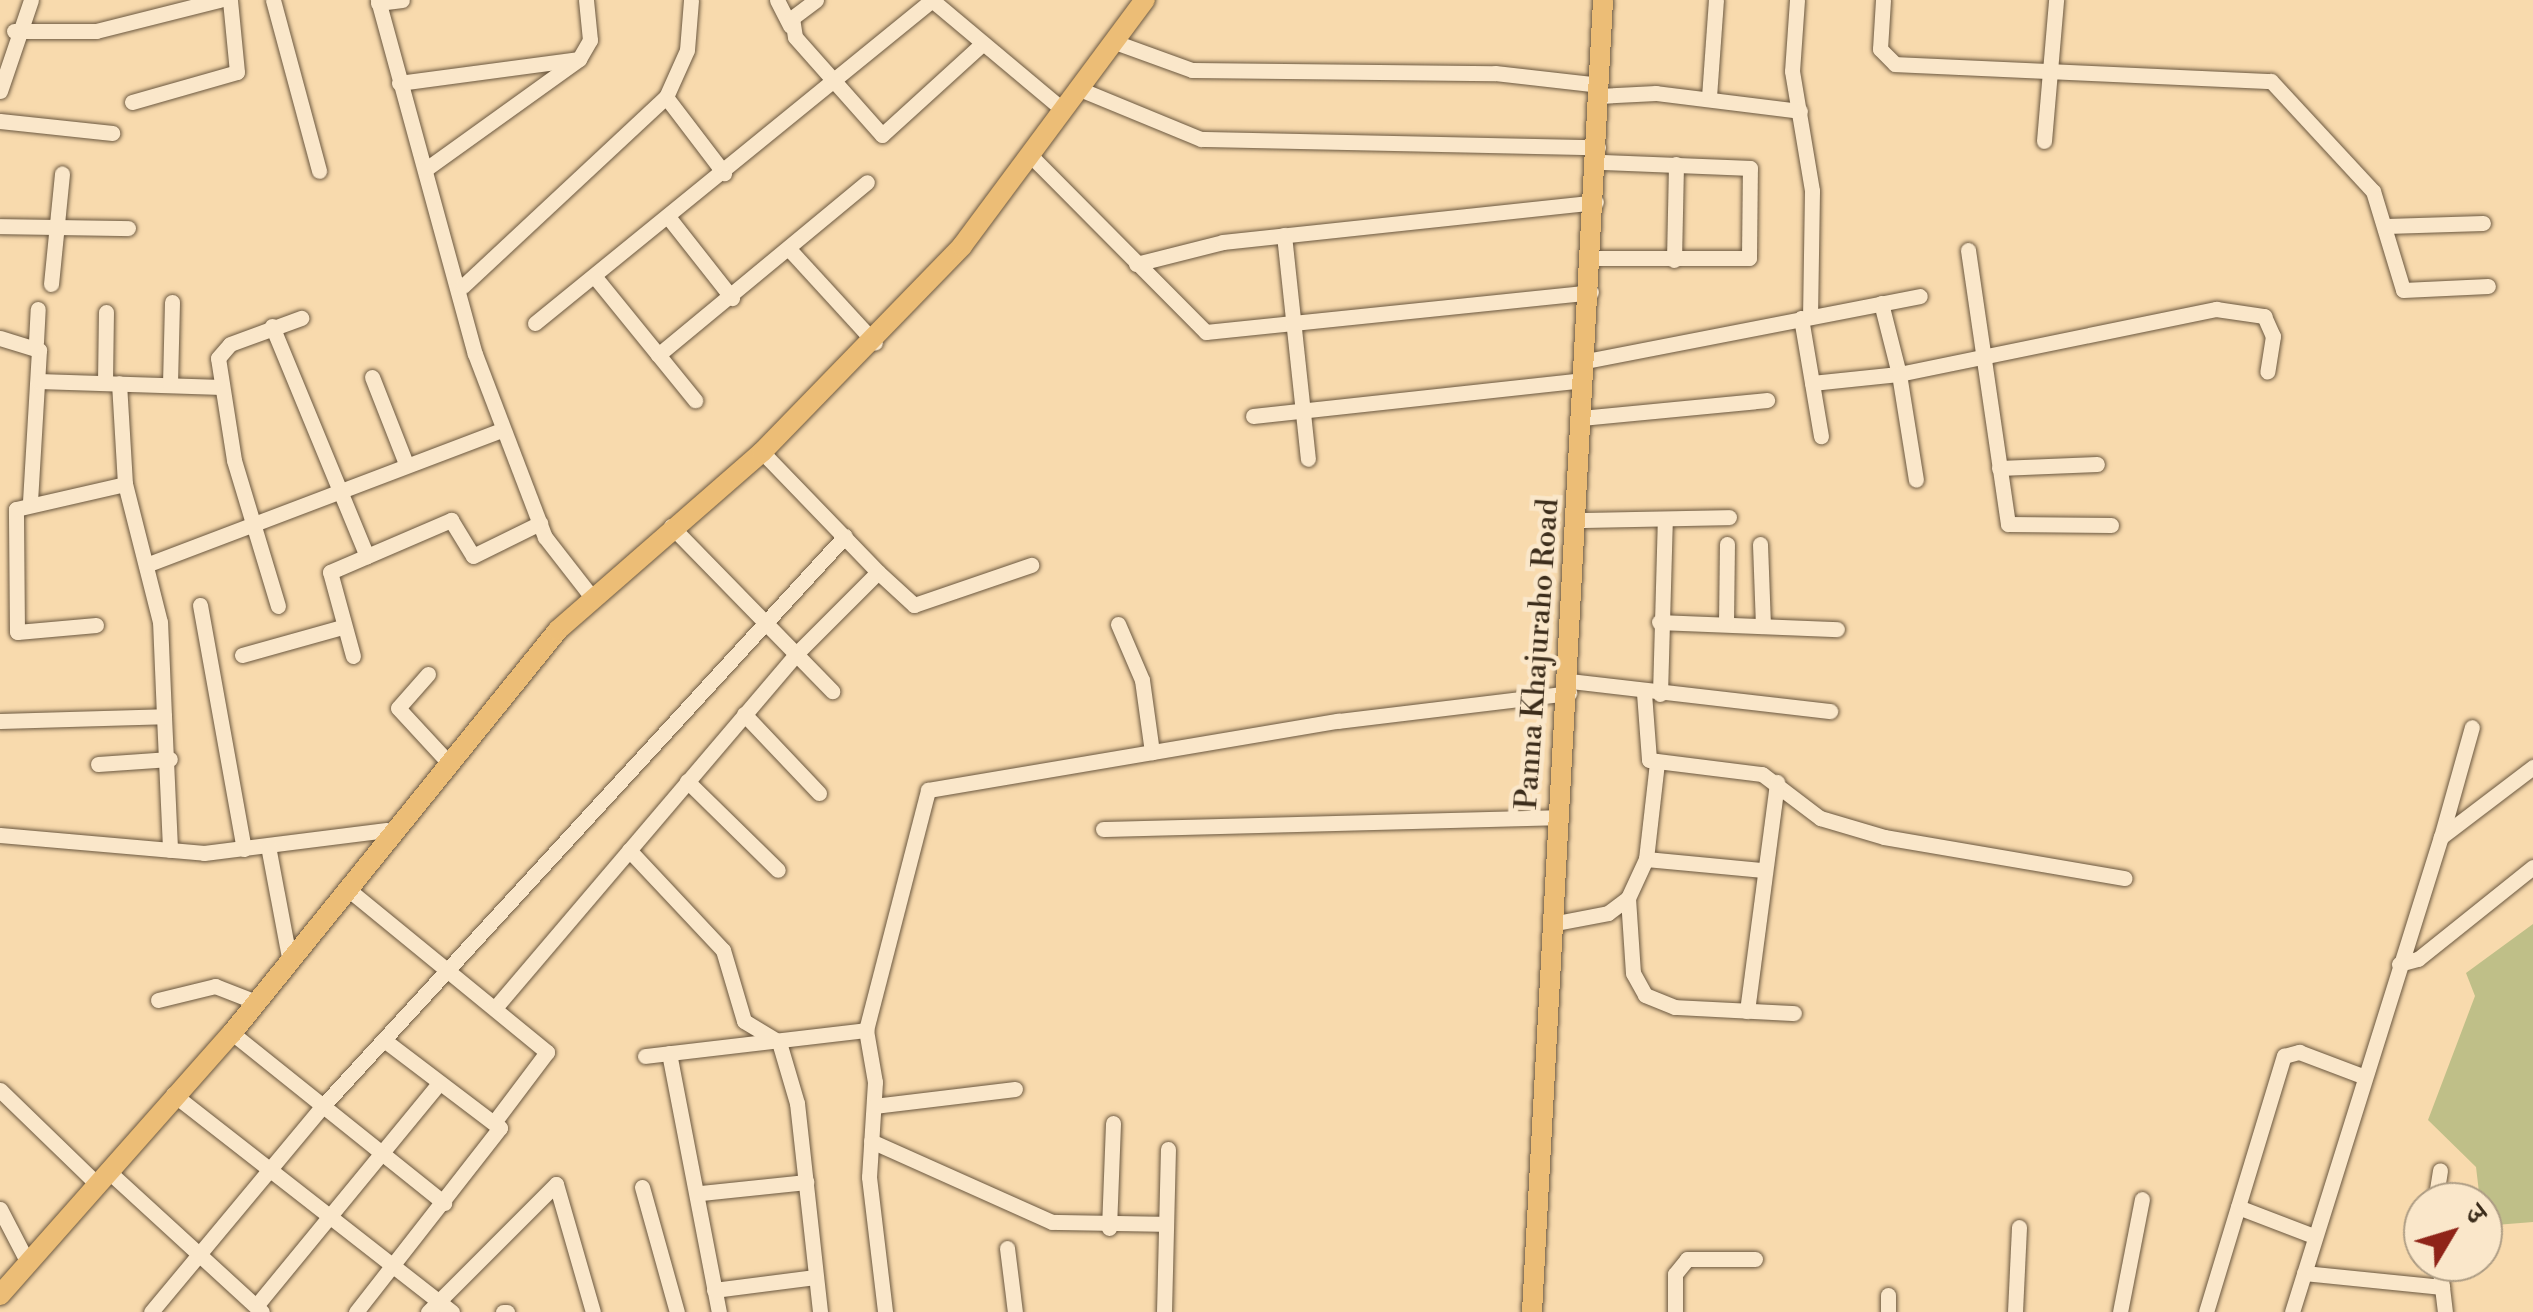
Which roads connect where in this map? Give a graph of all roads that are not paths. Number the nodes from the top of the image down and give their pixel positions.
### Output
1 (31, 0) edge
2 (218, 0) edge
3 (230, 0) edge
4 (273, 0) edge
5 (402, 0) edge
6 (586, 0) edge
7 (691, 0) edge
8 (777, 0) edge
9 (816, 0) edge
10 (1604, 0) edge
11 (1716, 0) edge
12 (1797, 0) edge
13 (1884, 0) edge
14 (2056, 0) edge
15 (378, 1) edge
16 (1141, 2) edge
17 (790, 26) junction
18 (14, 31) junction
19 (1112, 41) junction
20 (982, 44) junction
21 (578, 60) junction
22 (2053, 70) junction
23 (400, 83) junction
24 (834, 85) junction
25 (1078, 88) junction
26 (1600, 90) junction
27 (0, 91) edge
28 (666, 96) junction
29 (1709, 97) junction
30 (132, 102) dead end
31 (1062, 109) junction
32 (1800, 110) junction
33 (0, 121) edge
34 (112, 133) dead end
35 (2044, 141) dead end
36 (1598, 154) junction
37 (1031, 156) junction
38 (1676, 164) junction
39 (426, 169) junction
40 (318, 171) dead end
41 (724, 173) junction
42 (62, 174) dead end
43 (867, 182) dead end
44 (1596, 202) junction
45 (669, 218) junction
46 (2483, 224) dead end
47 (0, 226) edge
48 (2386, 226) junction
49 (128, 228) dead end
50 (56, 229) junction
51 (1284, 234) junction
52 (788, 249) junction
53 (1968, 250) dead end
54 (1594, 258) junction
55 (1674, 260) junction
56 (1136, 264) junction
57 (595, 277) junction
58 (51, 284) dead end
59 (463, 286) junction
60 (2488, 286) dead end
61 (1591, 292) junction
62 (1920, 296) dead end
63 (732, 298) junction
64 (172, 302) dead end
65 (1881, 303) junction
66 (38, 308) dead end
67 (106, 312) dead end
68 (1805, 317) junction
69 (301, 318) dead end
70 (1292, 322) junction
71 (536, 323) dead end
72 (272, 326) junction
73 (0, 338) edge
74 (36, 342) junction
75 (875, 343) junction
76 (658, 355) junction
77 (1983, 358) junction
78 (1585, 370) junction
79 (2267, 372) dead end
80 (1899, 374) junction
81 (372, 378) dead end
82 (38, 381) junction
83 (112, 382) junction
84 (1812, 382) junction
85 (170, 384) junction
86 (222, 386) junction
87 (695, 400) dead end
88 (1767, 400) dead end
89 (1303, 410) junction
90 (1253, 416) dead end
91 (1581, 418) junction
92 (502, 430) junction
93 (1822, 436) dead end
94 (762, 452) junction
95 (1308, 459) dead end
96 (405, 461) junction
97 (2097, 464) dead end
98 (1999, 468) junction
99 (1916, 480) dead end
100 (125, 484) junction
101 (338, 488) junction
102 (30, 503) junction
103 (1729, 517) dead end
104 (1578, 520) junction
105 (1665, 520) junction
106 (253, 522) junction
107 (540, 523) junction
108 (2111, 524) dead end
109 (671, 526) junction
110 (845, 536) junction
111 (1727, 544) dead end
112 (1760, 544) dead end
113 (367, 556) junction
114 (146, 564) junction
115 (1031, 565) dead end
116 (878, 572) junction
117 (591, 596) junction
118 (200, 605) dead end
119 (278, 606) dead end
120 (761, 619) junction
121 (1659, 622) junction
122 (1118, 624) dead end
123 (1726, 624) junction
124 (96, 625) dead end
125 (1763, 626) junction
126 (342, 627) junction
127 (1837, 628) dead end
128 (796, 654) junction
129 (242, 655) dead end
130 (353, 656) dead end
131 (428, 674) dead end
132 (1569, 687) junction
133 (832, 691) dead end
134 (1652, 694) junction
135 (1830, 711) dead end
136 (744, 714) junction
137 (164, 716) junction
138 (0, 721) edge
139 (2472, 728) dead end
140 (1152, 752) junction
141 (170, 759) junction
142 (447, 760) junction
143 (1657, 763) junction
144 (98, 764) dead end
145 (2533, 767) edge
146 (687, 781) junction
147 (1778, 782) junction
148 (818, 793) dead end
149 (1558, 817) junction
150 (1103, 829) dead end
151 (388, 830) junction
152 (0, 834) edge
153 (2440, 837) junction
154 (268, 846) junction
155 (244, 848) junction
156 (170, 850) junction
157 (629, 850) junction
158 (1646, 859) junction
159 (2533, 867) edge
160 (778, 870) dead end
161 (1764, 870) junction
162 (2126, 878) dead end
163 (349, 890) junction
164 (1628, 898) junction
165 (1550, 924) junction
166 (290, 962) junction
167 (2399, 964) junction
168 (445, 974) junction
169 (158, 1000) dead end
170 (256, 1002) junction
171 (495, 1008) junction
172 (1747, 1011) junction
173 (1794, 1014) dead end
174 (866, 1030) junction
175 (232, 1033) junction
176 (384, 1040) junction
177 (780, 1042) junction
178 (669, 1053) junction
179 (644, 1056) dead end
180 (2360, 1075) junction
181 (439, 1084) junction
182 (1015, 1089) dead end
183 (0, 1090) edge
184 (173, 1094) junction
185 (874, 1106) junction
186 (320, 1109) junction
187 (496, 1120) junction
188 (1113, 1123) dead end
189 (870, 1141) junction
190 (1168, 1149) dead end
191 (383, 1151) junction
192 (269, 1168) junction
193 (2440, 1170) dead end
194 (101, 1176) junction
195 (806, 1182) junction
196 (2438, 1182) edge
197 (642, 1186) dead end
198 (700, 1192) junction
199 (2142, 1199) dead end
200 (444, 1202) junction
201 (2238, 1208) junction
202 (0, 1209) edge
203 (331, 1216) junction
204 (1166, 1224) junction
205 (2019, 1227) dead end
206 (1109, 1228) junction
207 (2314, 1236) junction
208 (1006, 1248) dead end
209 (200, 1253) junction
210 (1755, 1259) dead end
211 (28, 1262) junction
212 (394, 1266) junction
213 (2304, 1273) junction
214 (816, 1277) junction
215 (2442, 1282) edge
216 (2442, 1286) junction
217 (714, 1290) junction
218 (0, 1295) edge
219 (1888, 1295) dead end
220 (439, 1308) edge
221 (259, 1309) edge
222 (151, 1312) edge
223 (356, 1312) edge
224 (593, 1312) edge
225 (677, 1312) edge
226 (719, 1312) edge
227 (820, 1312) edge
228 (886, 1312) edge
229 (1016, 1312) edge
230 (1164, 1312) edge
231 (1532, 1312) edge
232 (1675, 1312) edge
233 (1888, 1312) edge
234 (2015, 1312) edge
235 (2120, 1312) edge
236 (2206, 1312) edge
237 (2292, 1312) edge
238 (2445, 1312) edge

1 - 18 street
2 - 18 street
3 - 30 street
4 - 40 street
5 - 15 street
6 - 21 street
7 - 28 street
8 - 17 street
9 - 17 street
10 - 26 main road, Panna Khajuraho Road
11 - 29 street
12 - 32 street
13 - 22 street
14 - 22 street
15 - 23 street
16 - 19 main road
17 - 24 street
18 - 27 street
19 - 25 main road
19 - 26 street
20 - 24 street
20 - 24 street
20 - 31 street
21 - 23 street
21 - 39 street
22 - 35 street
22 - 48 street
23 - 39 street
24 - 41 street
25 - 31 main road
25 - 36 street
26 - 29 street
26 - 36 main road, Panna Khajuraho Road
28 - 41 street
28 - 59 street
29 - 32 street
31 - 37 main road
32 - 68 street
33 - 34 street
36 - 38 street
36 - 44 main road, Panna Khajuraho Road
37 - 56 street
37 - 75 main road
38 - 55 street
38 - 55 street
39 - 59 street
41 - 45 street
42 - 50 street
43 - 52 street
44 - 51 street
44 - 54 main road, Panna Khajuraho Road
45 - 57 street
45 - 63 street
46 - 48 street
47 - 50 street
48 - 60 street
49 - 50 street
50 - 58 street
51 - 56 street
51 - 70 street
52 - 63 street
52 - 75 street
53 - 77 street
54 - 55 street
54 - 61 main road, Panna Khajuraho Road
56 - 70 street
57 - 71 street
57 - 76 street
59 - 92 street
61 - 70 street
61 - 78 main road, Panna Khajuraho Road
62 - 65 street
63 - 76 street
64 - 85 street
65 - 68 street
65 - 80 street
66 - 74 street
67 - 83 street
68 - 78 street
68 - 84 street
69 - 72 street
70 - 89 street
72 - 86 street
72 - 101 street
73 - 74 street
74 - 82 street
75 - 94 main road
76 - 87 street
77 - 79 street
77 - 80 street
77 - 98 street
78 - 89 street
78 - 91 main road, Panna Khajuraho Road
80 - 84 street
80 - 99 street
81 - 96 street
82 - 83 street
82 - 102 street
83 - 85 street
83 - 100 street
84 - 93 street
85 - 86 street
86 - 106 street
88 - 91 street
89 - 90 street
89 - 95 street
91 - 104 main road, Panna Khajuraho Road
92 - 96 street
92 - 107 street
94 - 109 main road
94 - 110 street
96 - 101 street
97 - 98 street
98 - 108 street
100 - 102 street
100 - 114 street
101 - 106 street
101 - 113 street
102 - 124 street
103 - 105 street
104 - 105 street
104 - 132 main road, Panna Khajuraho Road
105 - 121 street
106 - 114 street
106 - 119 street
107 - 113 street
107 - 117 street
109 - 117 main road
109 - 120 street
110 - 116 street
110 - 120 street
111 - 123 street
112 - 125 street
113 - 126 street
114 - 137 street
115 - 116 street
116 - 128 street
117 - 142 main road
118 - 155 street
120 - 128 street
120 - 168 street
121 - 123 street
121 - 134 street
122 - 140 street
123 - 125 street
125 - 127 street
126 - 129 street
126 - 130 street
128 - 133 street
128 - 136 street
131 - 142 street
132 - 134 street
132 - 140 street
132 - 149 main road, Panna Khajuraho Road
134 - 135 street
134 - 143 street
136 - 146 street
136 - 148 street
137 - 138 street
137 - 141 street
139 - 153 street
140 - 174 street
141 - 144 street
141 - 156 street
142 - 151 main road
143 - 147 street
143 - 158 street
145 - 153 street
146 - 157 street
146 - 160 street
147 - 161 street
147 - 162 street
149 - 150 street
149 - 165 main road, Panna Khajuraho Road
151 - 154 street
151 - 163 main road
152 - 156 street
153 - 167 street
154 - 155 street
154 - 166 street
155 - 156 street
157 - 171 street
157 - 177 street
158 - 161 street
158 - 164 street
159 - 167 street
161 - 172 street
163 - 166 main road
163 - 168 street
164 - 165 street
164 - 172 street
165 - 231 main road, Panna Khajuraho Road
166 - 170 main road
167 - 180 street
168 - 171 street
168 - 176 street
169 - 170 street
170 - 175 main road
171 - 187 street
172 - 173 street
174 - 177 street
174 - 185 street
175 - 184 main road
175 - 186 street
176 - 181 street
176 - 186 street
177 - 178 street
177 - 195 street
178 - 179 street
178 - 198 street
180 - 201 street
180 - 207 street
181 - 187 street
181 - 191 street
182 - 185 street
183 - 194 street
184 - 192 street
184 - 194 main road
185 - 189 street
186 - 191 street
186 - 192 street
187 - 200 street
188 - 206 street
189 - 206 street
189 - 228 street
190 - 204 street
191 - 200 street
191 - 203 street
192 - 203 street
192 - 209 street
193 - 196 street
194 - 209 street
194 - 211 main road
195 - 198 street
195 - 214 street
197 - 225 street
198 - 217 street
199 - 235 street
200 - 212 street
201 - 207 street
201 - 236 street
202 - 211 street
203 - 212 street
203 - 221 street
204 - 206 street
204 - 230 street
205 - 234 street
207 - 213 street
208 - 229 street
209 - 221 street
209 - 222 street
210 - 232 street
211 - 218 main road
212 - 220 street
212 - 223 street
213 - 216 street
213 - 237 street
214 - 217 street
214 - 227 street
215 - 216 street
216 - 238 street
217 - 226 street
219 - 233 street
220 - 224 street

